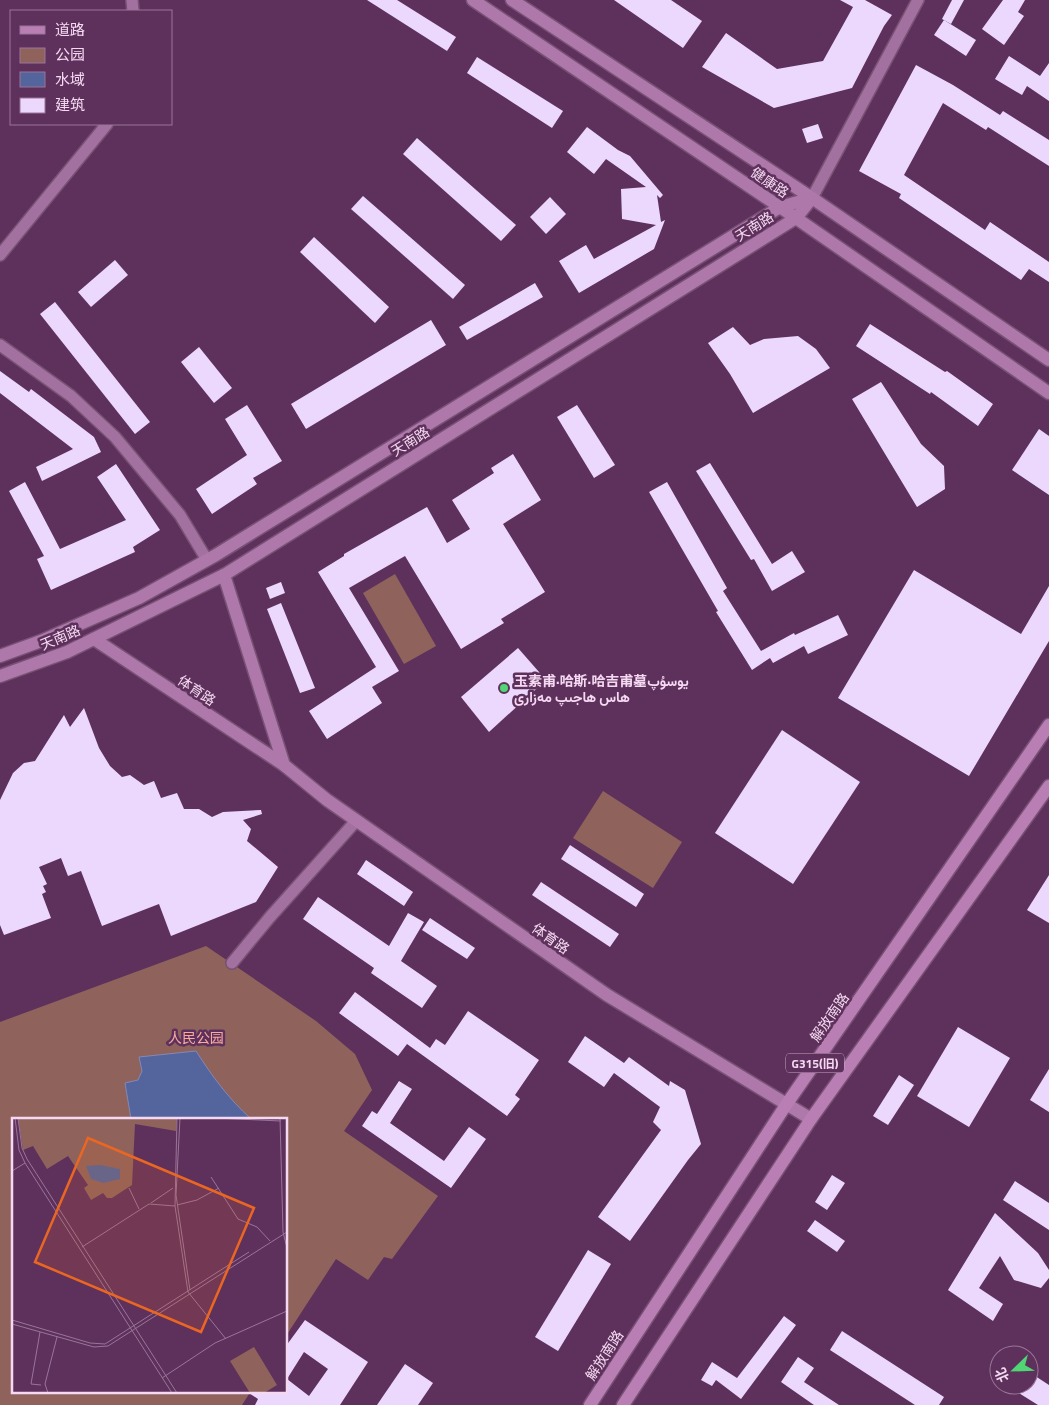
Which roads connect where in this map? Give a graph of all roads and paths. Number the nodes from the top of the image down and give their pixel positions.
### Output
1 (473, 0) edge
2 (512, 0) edge
3 (918, 0) edge
4 (106, 125) edge
5 (812, 198) junction
6 (780, 207) junction
7 (796, 218) junction
8 (0, 255) edge
9 (0, 345) edge
10 (1049, 360) edge
11 (1049, 393) edge
12 (207, 560) junction
13 (224, 575) junction
14 (94, 639) junction
15 (0, 656) edge
16 (0, 676) edge
17 (1049, 725) edge
18 (284, 765) junction
19 (1049, 786) edge
20 (356, 821) junction
21 (232, 963) dead end
22 (786, 1105) junction
23 (811, 1119) junction
24 (590, 1405) edge
25 (623, 1405) edge

1 - 6 street, 健康路
2 - 5 street, 健康路
3 - 5 street
4 - 8 street
5 - 6 street, 天南路
5 - 7 street, 天南路
5 - 10 street, 健康路
6 - 7 street, 健康路
6 - 12 street, 天南路
7 - 11 street, 健康路
7 - 13 street, 天南路
9 - 12 street
12 - 15 street, 天南路
13 - 14 street, 天南路
13 - 18 street
14 - 16 street, 天南路
14 - 18 street, 体育路
17 - 22 main road, 解放南路 / G315(旧)
18 - 20 street, 体育路
19 - 23 main road, G315(旧)
20 - 21 street
20 - 22 street, 体育路
22 - 23 street, 体育路
22 - 24 main road, 解放南路 / G315(旧)
23 - 25 main road, G315(旧)

